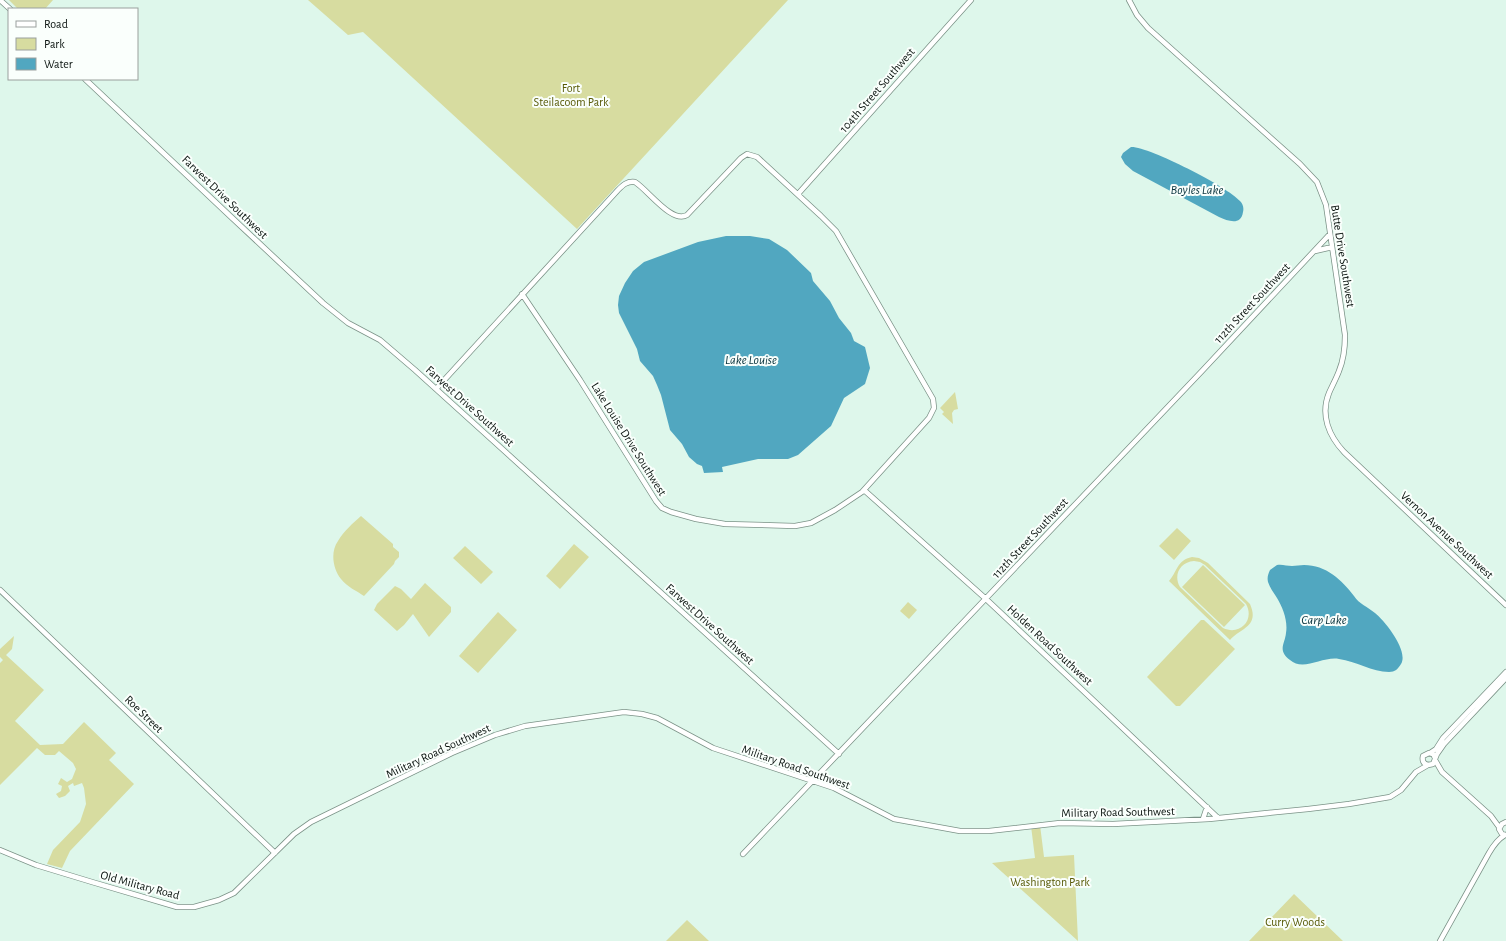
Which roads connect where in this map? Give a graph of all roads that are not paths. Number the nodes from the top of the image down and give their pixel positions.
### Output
1 (0, 0) edge
2 (971, 0) edge
3 (1129, 0) edge
4 (9, 8) edge
5 (86, 80) edge
6 (798, 194) junction
7 (1330, 234) junction
8 (1332, 248) junction
9 (1314, 252) junction
10 (522, 294) junction
11 (436, 389) junction
12 (864, 490) junction
13 (1391, 496) joint
14 (0, 590) edge
15 (986, 599) junction
16 (1506, 605) edge
17 (1506, 672) edge
18 (1506, 678) edge
19 (1430, 753) junction
20 (839, 754) junction
21 (1435, 759) junction
22 (1422, 760) junction
23 (1429, 765) junction
24 (1416, 772) junction
25 (1442, 772) junction
26 (813, 781) junction
27 (363, 796) joint
28 (1207, 807) junction
29 (1491, 816) junction
30 (1218, 818) junction
31 (1203, 819) junction
32 (1504, 823) edge
33 (1499, 829) junction
34 (1506, 835) edge
35 (1495, 844) junction
36 (0, 850) edge
37 (275, 853) junction
38 (742, 854) dead end
39 (1440, 941) edge

1 - 4 street
2 - 6 street, 104th Street Southwest
3 - 7 street, Butte Drive Southwest
5 - 11 street, Farwest Drive Southwest
6 - 10 street, Lake Louise Drive Southwest
6 - 12 street, Lake Louise Drive Southwest
7 - 8 street, Butte Drive Southwest
7 - 9 street, 112th Street Southwest
8 - 9 street
8 - 13 street, Butte Drive Southwest
9 - 15 street, 112th Street Southwest
10 - 11 street
10 - 12 street, Lake Louise Drive Southwest
11 - 20 street, Farwest Drive Southwest
12 - 15 street, Holden Road Southwest
13 - 16 street, Vernon Avenue Southwest
14 - 37 street, Roe Street
15 - 20 street, 112th Street Southwest
15 - 28 street, Holden Road Southwest
17 - 19 street
18 - 21 street
19 - 21 street
19 - 22 street
20 - 26 street, 112th Street Southwest
21 - 23 street
21 - 25 street
22 - 23 street
22 - 24 street
23 - 24 street
23 - 25 street
24 - 30 street, Military Road Southwest
25 - 29 street
26 - 27 street, Military Road Southwest
26 - 31 street, Military Road Southwest
26 - 38 street, 112th Street Southwest
27 - 37 street, Old Military Road
28 - 30 street, Holden Road Southwest
28 - 31 street
29 - 32 street
29 - 33 street
30 - 31 street, Military Road Southwest
32 - 33 street
33 - 34 street
33 - 35 street
34 - 35 street
35 - 39 street
36 - 37 street, Old Military Road

